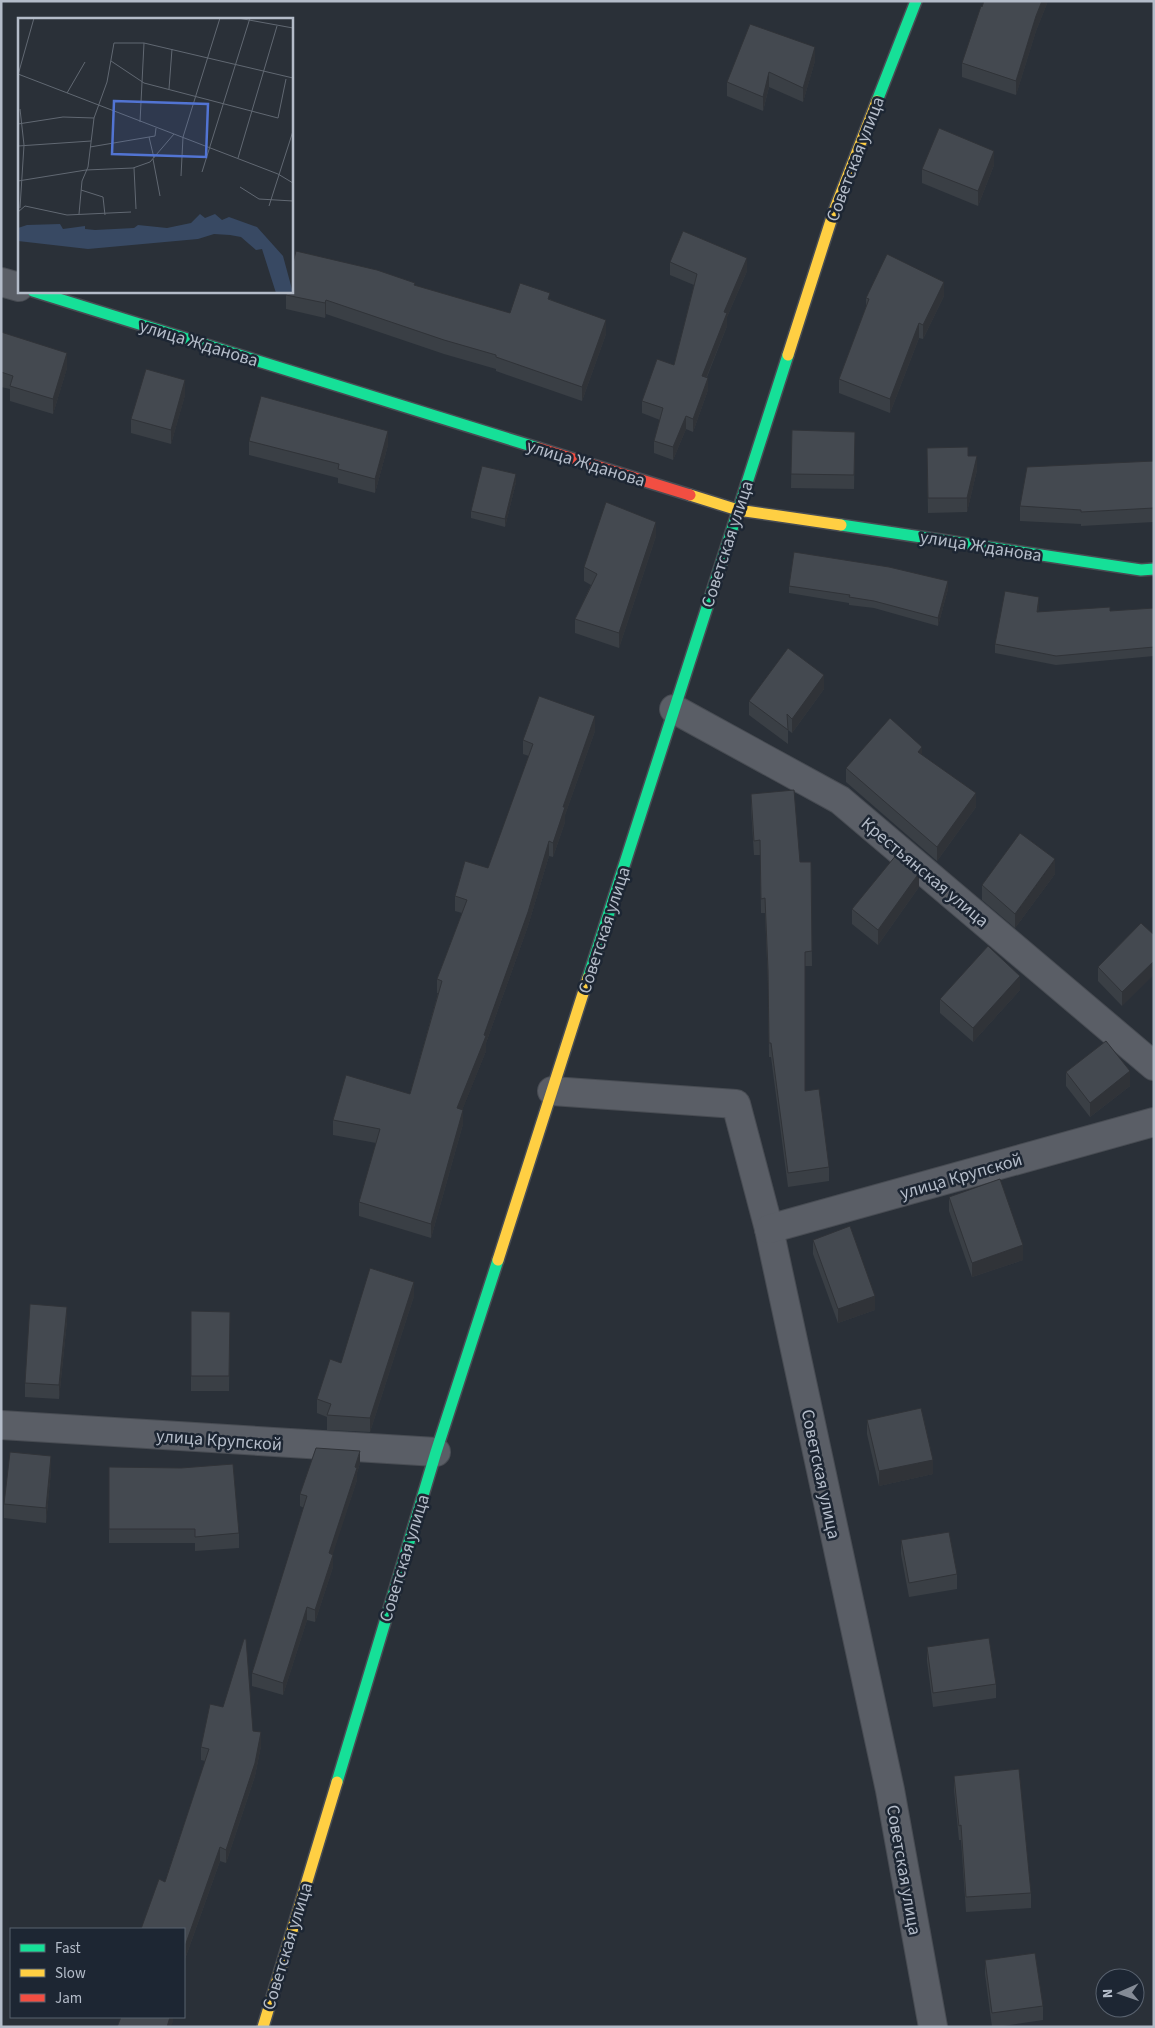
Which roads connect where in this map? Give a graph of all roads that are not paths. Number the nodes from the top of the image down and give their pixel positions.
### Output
1 (916, 1) edge
2 (1, 282) edge
3 (18, 287) edge
4 (36, 292) edge
5 (738, 510) junction
6 (1154, 569) edge
7 (674, 709) junction
8 (1154, 1066) edge
9 (552, 1091) junction
10 (1154, 1122) edge
11 (769, 1229) junction
12 (1, 1425) edge
13 (436, 1452) junction
14 (262, 2027) edge
15 (933, 2027) edge

1 - 5 street, Советская улица
2 - 3 street
4 - 5 street, улица Жданова
5 - 6 street, улица Жданова
5 - 7 street, Советская улица
7 - 8 street, Крестьянская улица
7 - 9 street, Советская улица
9 - 11 street, Советская улица
9 - 13 street, Советская улица
10 - 11 street, улица Крупской
11 - 15 street, Советская улица
12 - 13 street, улица Крупской
13 - 14 street, Советская улица

